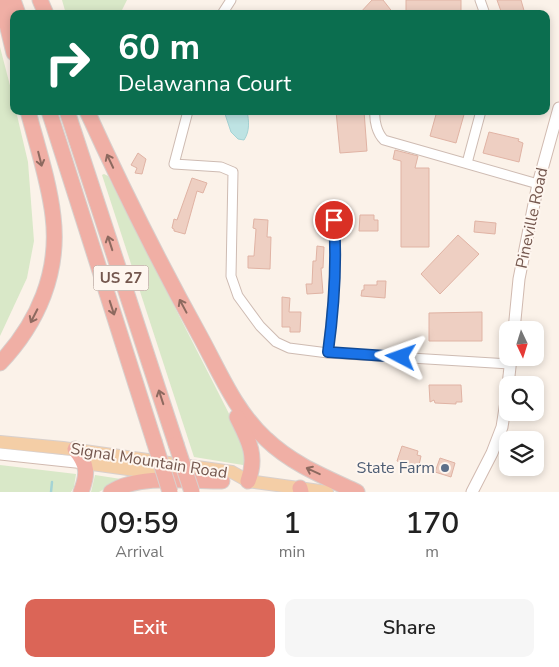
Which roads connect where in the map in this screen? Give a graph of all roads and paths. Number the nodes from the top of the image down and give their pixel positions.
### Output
1 (0, 0) edge
2 (10, 38) edge
3 (559, 108) edge
4 (29, 115) edge
5 (50, 115) edge
6 (68, 115) edge
7 (90, 115) edge
8 (187, 115) edge
9 (375, 115) edge
10 (480, 115) edge
11 (467, 163) junction
12 (538, 184) junction
13 (334, 220) dead end
14 (515, 321) edge
15 (195, 327) junction
16 (328, 352) junction
17 (499, 360) edge
18 (0, 363) edge
19 (503, 421) edge
20 (0, 442) edge
21 (75, 449) junction
22 (0, 454) edge
23 (86, 463) junction
24 (222, 481) junction
25 (248, 481) junction
26 (301, 490) edge
27 (81, 492) edge
28 (111, 492) edge
29 (170, 492) edge
30 (192, 492) edge
31 (327, 492) edge
32 (357, 492) edge
33 (472, 492) edge

1 - 2 highway
3 - 12 main road, Pineville Road
4 -> 18 highway
5 -> 29 highway, US 27, bridge
30 -> 6 highway, US 27, bridge
15 -> 7 highway
8 - 16 street
9 - 11 street
10 - 11 street
11 - 12 street
12 - 14 main road, Pineville Road
13 - 16 street
15 - 25 highway
32 -> 15 highway
16 - 17 street
19 - 33 main road
20 - 21 main road, Signal Mountain Road
21 - 23 highway
21 - 25 main road, Signal Mountain Road
22 - 23 main road, Signal Mountain Road
23 - 24 main road, Signal Mountain Road
23 - 27 highway
24 - 25 main road, Signal Mountain Road
24 - 28 highway
25 - 26 main road, Signal Mountain Road
26 - 31 main road, Signal Mountain Road

